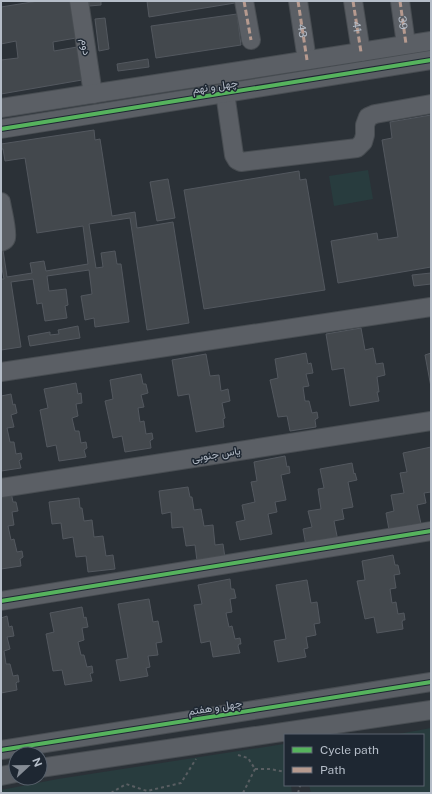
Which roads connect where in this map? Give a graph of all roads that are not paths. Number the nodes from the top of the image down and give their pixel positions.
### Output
1 (79, 1) edge
2 (244, 1) edge
3 (298, 1) edge
4 (353, 1) edge
5 (400, 1) edge
6 (250, 40) dead end
7 (431, 40) edge
8 (406, 44) junction
9 (361, 52) junction
10 (307, 60) junction
11 (431, 60) edge
12 (225, 93) junction
13 (93, 94) junction
14 (431, 104) edge
15 (1, 108) edge
16 (1, 129) edge
17 (1, 202) edge
18 (1, 242) edge
19 (431, 307) edge
20 (1, 372) edge
21 (431, 420) edge
22 (1, 488) edge
23 (431, 530) edge
24 (1, 601) edge
25 (431, 682) edge
26 (431, 710) edge
27 (183, 722) junction
28 (186, 746) junction
29 (1, 750) edge
30 (48, 767) edge

1 - 13 street, دوم
2 - 6 street
3 - 10 street, 43
4 - 9 street, 41
5 - 8 street, 39
7 - 8 street, چهل و نهم
8 - 9 street, چهل و نهم
9 - 10 street, چهل و نهم
10 - 13 street, چهل و نهم
11 - 12 street, چهل و نهم
12 - 14 street
12 - 16 street, چهل و نهم
13 - 15 street, چهل و نهم
17 - 18 street
19 - 20 street
21 - 22 street, یاس جنوبی
23 - 24 street
25 - 27 street, چهل و هفتم
26 - 28 street
27 - 28 street
27 - 29 street, چهل و هفتم
28 - 30 street

